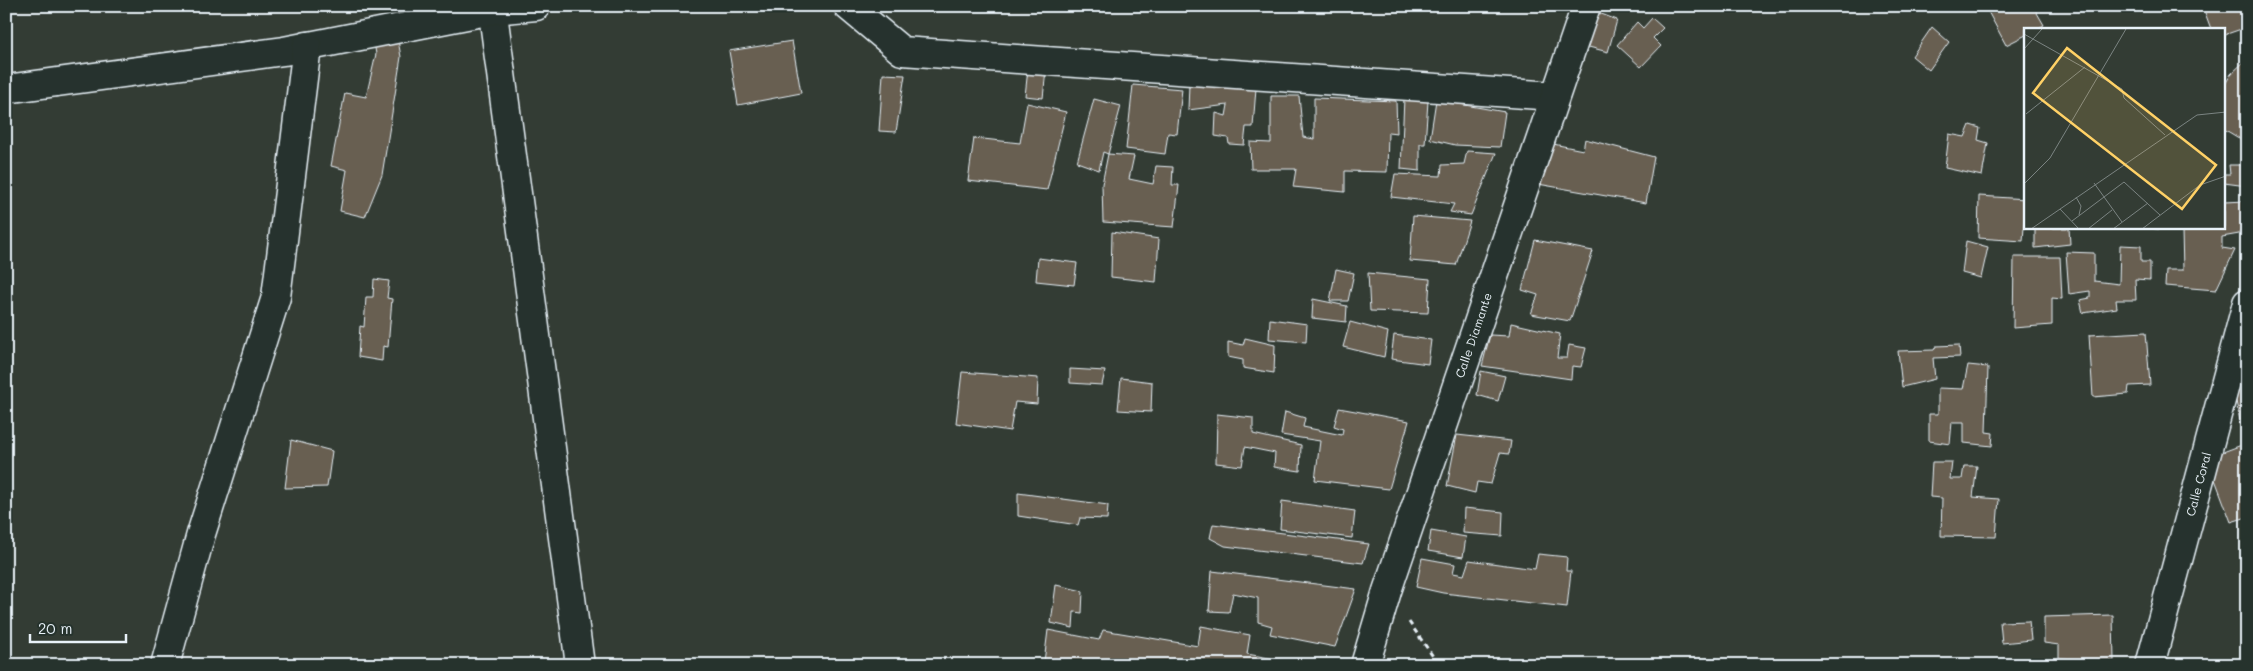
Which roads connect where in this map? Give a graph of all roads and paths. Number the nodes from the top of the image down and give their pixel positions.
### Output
1 (536, 6) edge
2 (848, 6) edge
3 (1586, 6) edge
4 (492, 8) edge
5 (307, 46) junction
6 (6, 90) edge
7 (1554, 96) junction
8 (2247, 303) edge
9 (1387, 591) junction
10 (164, 665) edge
11 (580, 665) edge
12 (1365, 665) edge
13 (1439, 665) edge
14 (2150, 665) edge

1 - 4 street
2 - 7 street
3 - 7 street, Calle Diamante
4 - 5 street
4 - 11 street
5 - 6 street
5 - 10 street
7 - 9 street, Calle Diamante
8 - 14 street, Calle Coral
9 - 12 street, Calle Diamante
9 - 13 path

